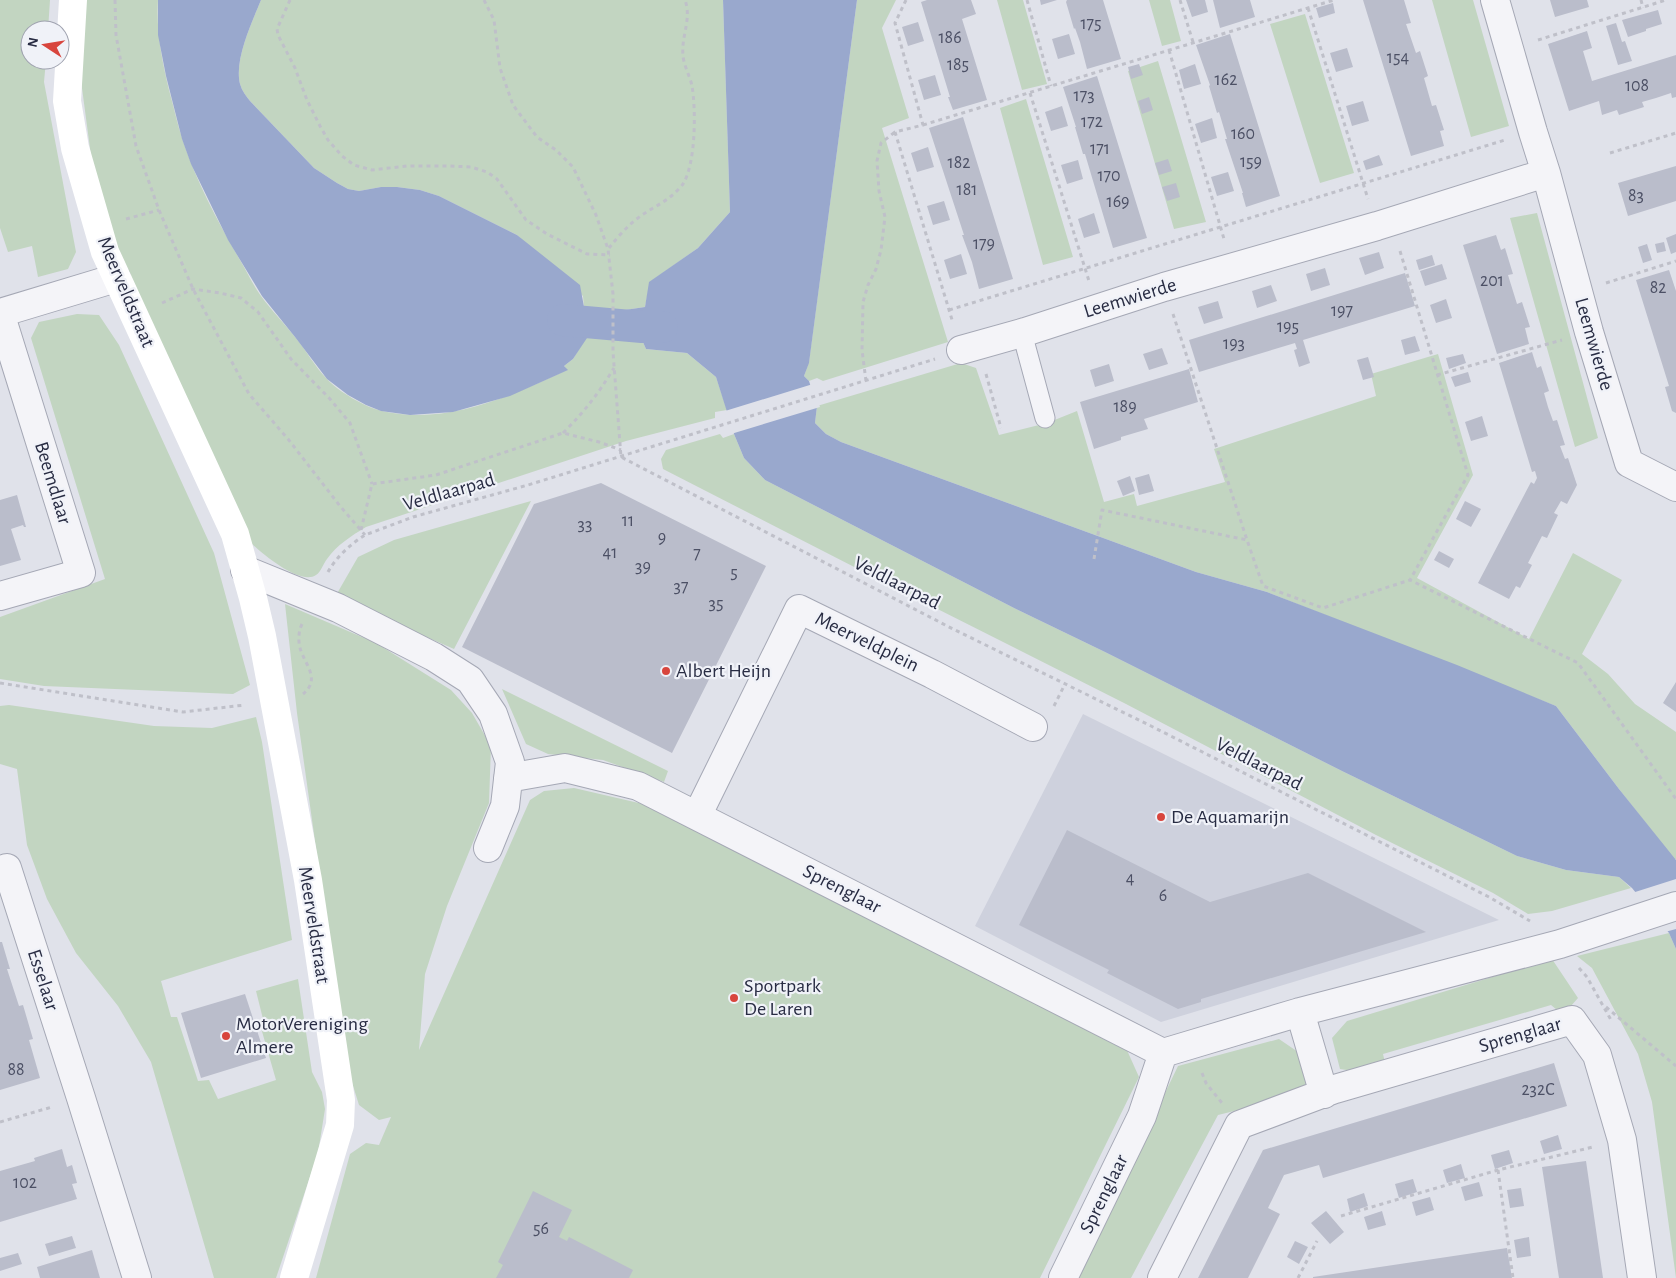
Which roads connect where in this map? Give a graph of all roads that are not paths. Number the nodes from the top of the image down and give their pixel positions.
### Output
1 (73, 0) edge
2 (1495, 0) edge
3 (1546, 173) junction
4 (116, 278) junction
5 (0, 313) edge
6 (1022, 333) junction
7 (969, 348) road end
8 (1045, 418) dead end
9 (1676, 487) edge
10 (245, 570) junction
11 (0, 596) edge
12 (1033, 727) dead end
13 (508, 778) junction
14 (697, 816) junction
15 (488, 848) dead end
16 (0, 870) edge
17 (1676, 906) edge
18 (1300, 1012) junction
19 (1163, 1052) junction
20 (1324, 1094) junction
21 (137, 1278) edge
22 (294, 1278) edge
23 (1063, 1278) edge
24 (1162, 1278) edge
25 (1642, 1278) edge

1 - 4 street, Meerveldstraat
2 - 3 street, Leemwierde
3 - 6 street, Leemwierde
3 - 9 street, Leemwierde
4 - 5 street, Beemdlaar
4 - 10 street, Meerveldstraat
5 - 11 street, Beemdlaar
6 - 7 street, Leemwierde
6 - 8 lane
10 - 13 street
10 - 22 street, Meerveldstraat
12 - 14 street, Meerveldplein
13 - 14 street, Sprenglaar
13 - 15 street
14 - 19 street, Sprenglaar
16 - 21 street, Esselaar
17 - 18 street
18 - 19 street
18 - 20 street
19 - 23 street, Sprenglaar
20 - 24 street, Sprenglaar
20 - 25 street, Sprenglaar

